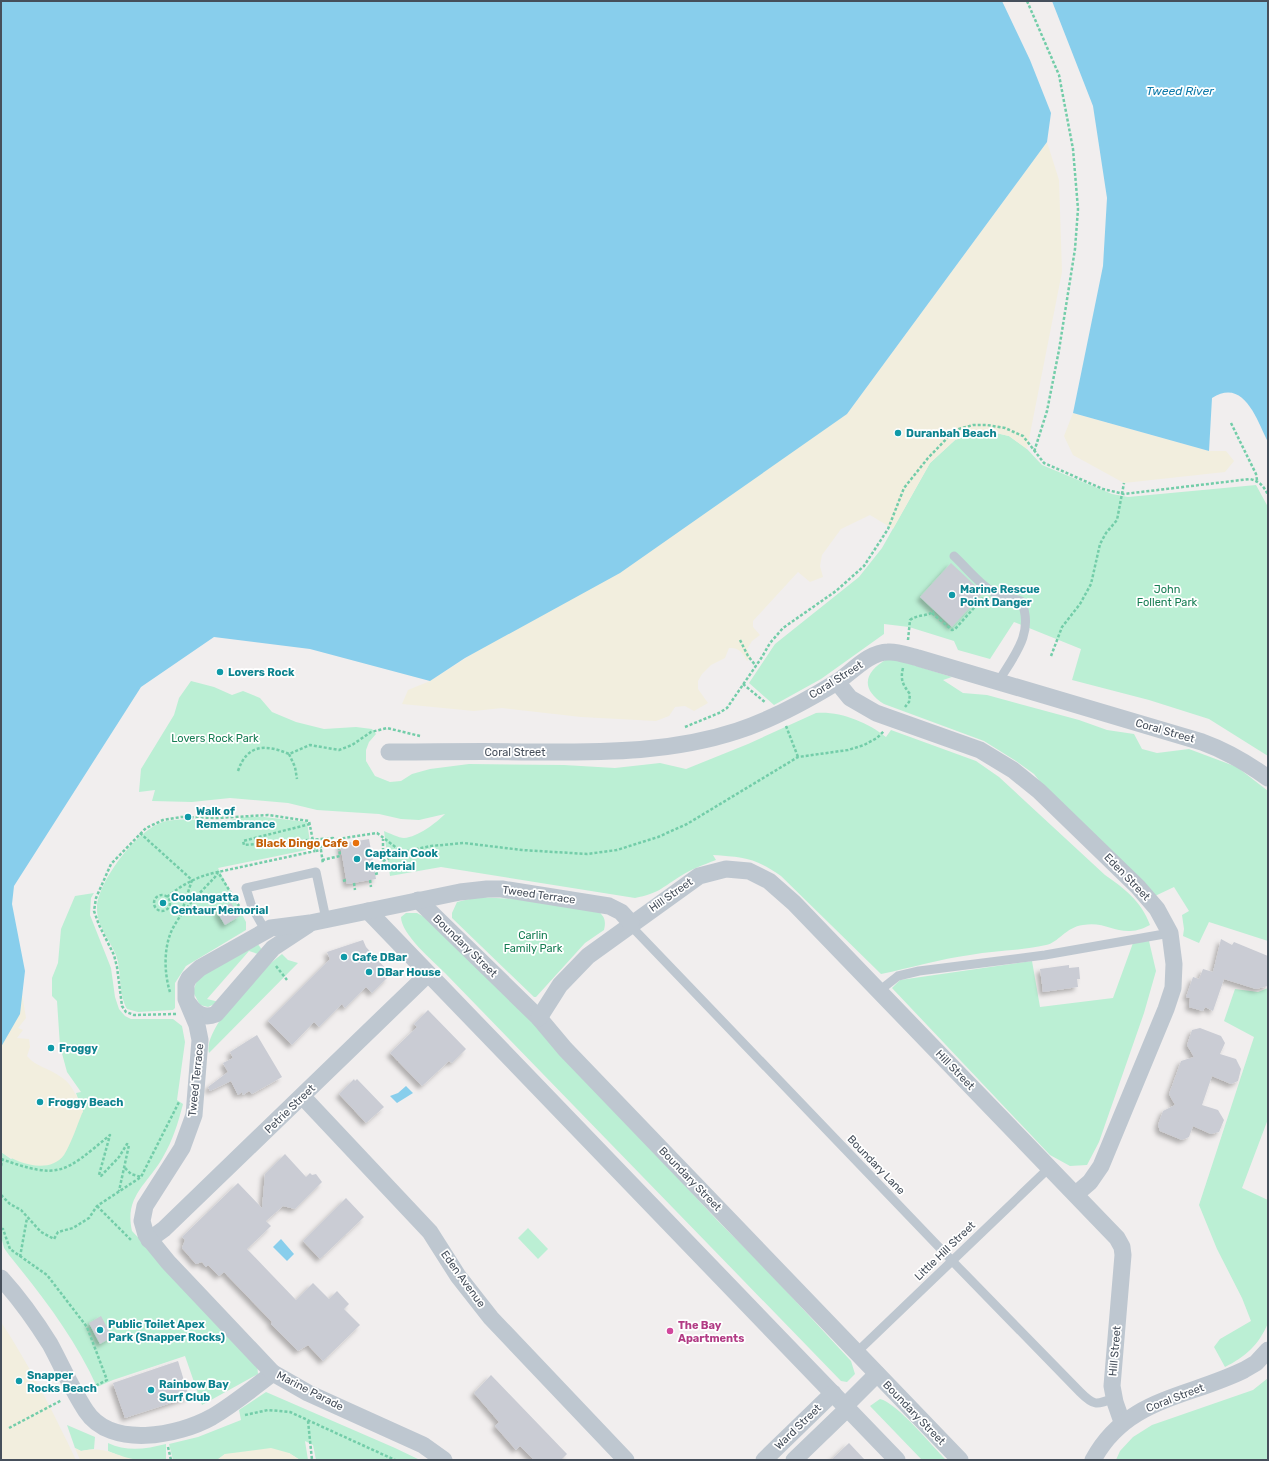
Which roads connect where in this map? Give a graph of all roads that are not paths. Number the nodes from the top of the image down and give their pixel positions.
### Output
1 (954, 556) dead end
2 (837, 682) junction
3 (998, 682) junction
4 (389, 752) dead end
5 (1268, 778) edge
6 (418, 900) junction
7 (368, 911) junction
8 (318, 921) junction
9 (630, 924) junction
10 (266, 930) junction
11 (1170, 933) junction
12 (276, 945) junction
13 (428, 974) junction
14 (879, 991) junction
15 (185, 1009) junction
16 (217, 1013) junction
17 (539, 1018) junction
18 (200, 1044) junction
19 (303, 1096) junction
20 (1050, 1168) junction
21 (1076, 1194) junction
22 (149, 1240) junction
23 (952, 1261) junction
24 (1, 1278) edge
25 (1268, 1350) edge
26 (857, 1352) junction
27 (273, 1373) junction
28 (877, 1374) junction
29 (833, 1393) junction
30 (1114, 1398) junction
31 (847, 1407) junction
32 (1122, 1422) junction
33 (444, 1460) edge
34 (626, 1460) edge
35 (764, 1460) edge
36 (794, 1460) edge
37 (897, 1460) edge
38 (960, 1460) edge
39 (1093, 1460) edge

1 - 3 lane
2 - 3 street, Coral Street
2 - 4 street, Coral Street
2 - 11 street, Eden Street
3 - 5 street, Coral Street
6 - 7 street, Tweed Terrace
6 - 9 street, Tweed Terrace
6 - 17 street, Boundary Street
7 - 8 street, Tweed Terrace
7 - 13 street
8 - 10 street, Tweed Terrace
8 - 10 lane
8 - 12 street, Tweed Terrace
9 - 14 street, Hill Street
9 - 17 street
9 - 23 lane, Boundary Lane
10 - 12 street
10 - 15 street, Tweed Terrace
11 - 14 lane
11 - 21 street, Eden Street
12 - 16 street, Tweed Terrace
13 - 19 street, Petrie Street
13 - 29 street
14 - 20 street, Hill Street
15 - 16 street
15 - 18 street, Tweed Terrace
16 - 18 street, Tweed Terrace
17 - 26 street, Boundary Street
18 - 22 street, Tweed Terrace
19 - 22 street, Petrie Street
19 - 34 street, Eden Avenue
20 - 21 street, Hill Street
20 - 23 lane, Little Hill Street
21 - 30 street, Hill Street
22 - 27 street, Marine Parade
23 - 26 lane, Little Hill Street
23 - 30 lane, Boundary Lane
24 - 27 street
25 - 32 street, Coral Street
26 - 28 street, Boundary Street
27 - 33 street, Marine Parade
28 - 31 street, Ward Street
28 - 38 street, Boundary Street
29 - 31 street
29 - 35 street, Ward Street
30 - 32 street, Hill Street
31 - 36 street, Ward Street
31 - 37 street
32 - 39 street, Coral Street

